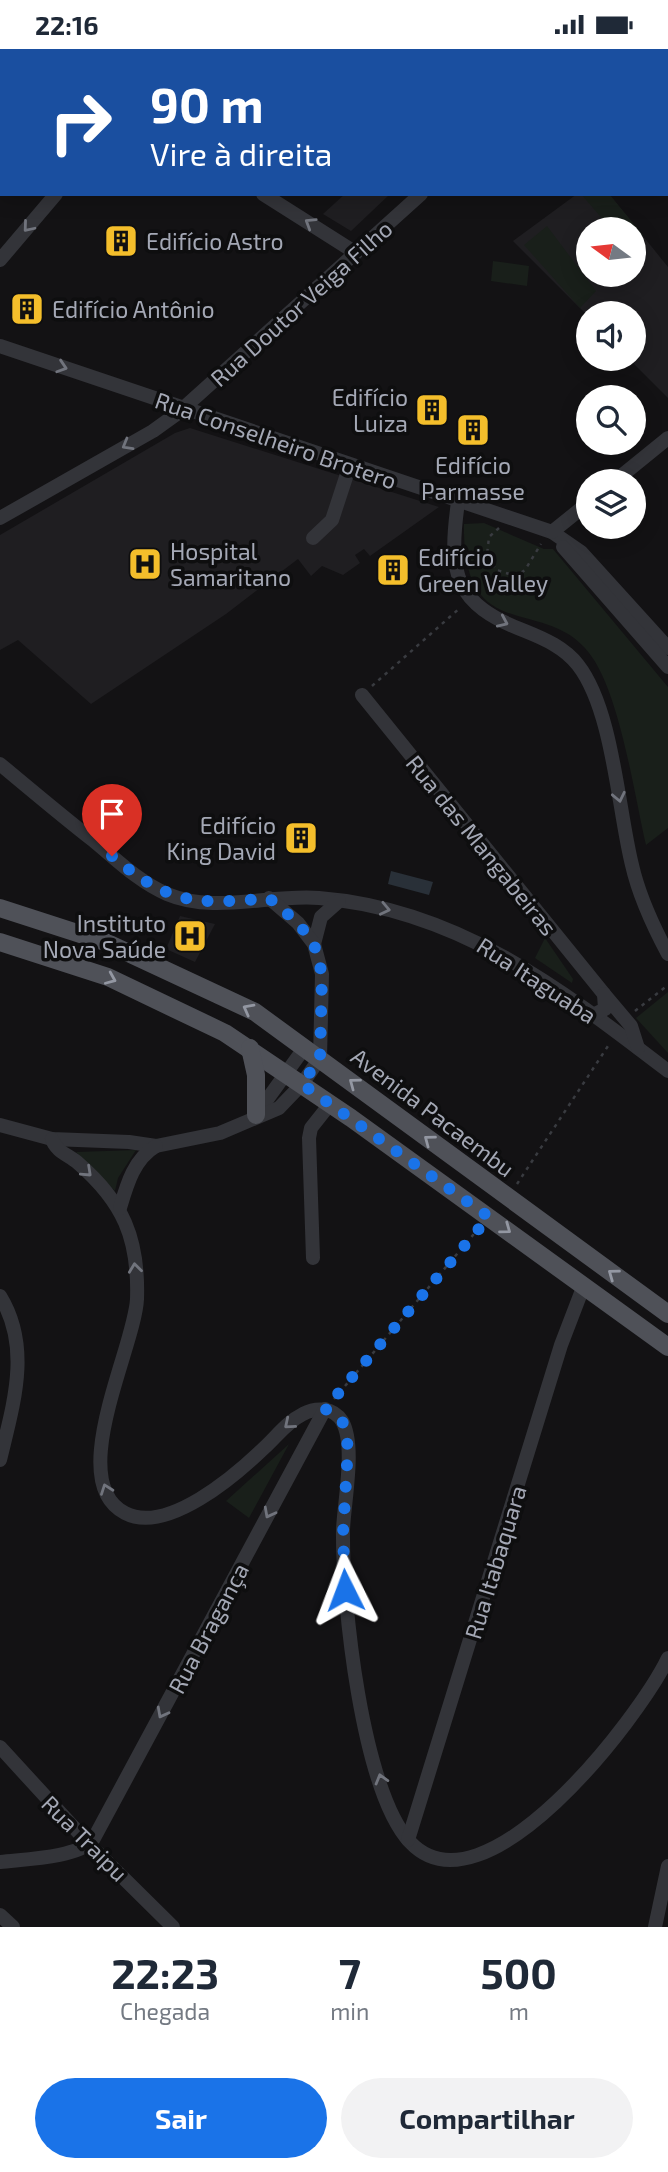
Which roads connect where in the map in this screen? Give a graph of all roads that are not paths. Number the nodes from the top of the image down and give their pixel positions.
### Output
1 (54, 196) edge
2 (266, 196) edge
3 (419, 196) edge
4 (356, 253) junction
5 (0, 260) edge
6 (0, 346) edge
7 (184, 408) junction
8 (668, 438) edge
9 (350, 465) junction
10 (630, 469) edge
11 (458, 502) junction
12 (576, 515) edge
13 (0, 518) edge
14 (519, 525) road end
15 (555, 536) junction
16 (313, 538) dead end
17 (668, 648) edge
18 (668, 667) edge
19 (362, 695) road end
20 (0, 764) edge
21 (269, 898) junction
22 (339, 901) junction
23 (0, 908) edge
24 (0, 942) edge
25 (314, 944) junction
26 (668, 954) edge
27 (604, 994) junction
28 (593, 1015) junction
29 (305, 1047) junction
30 (250, 1048) junction
31 (638, 1048) junction
32 (320, 1058) junction
33 (668, 1071) edge
34 (286, 1073) junction
35 (302, 1084) junction
36 (330, 1104) junction
37 (256, 1115) junction
38 (0, 1125) edge
39 (52, 1139) junction
40 (156, 1146) junction
41 (120, 1208) junction
42 (313, 1258) dead end
43 (584, 1285) junction
44 (0, 1296) edge
45 (668, 1314) edge
46 (668, 1347) edge
47 (325, 1409) junction
48 (0, 1461) edge
49 (668, 1658) edge
50 (0, 1747) edge
51 (408, 1840) junction
52 (89, 1844) junction
53 (0, 1862) edge
54 (668, 1867) edge
55 (0, 1915) edge
56 (13, 1927) edge
57 (173, 1927) edge
58 (655, 1927) edge

1 -> 5 street
4 -> 2 street
3 - 4 street, Rua Doutor Veiga Filho
4 - 7 street, Rua Doutor Veiga Filho
6 -> 7 street, Rua Conselheiro Brotero
7 - 9 street, Rua Conselheiro Brotero
7 -> 13 street, Rua Doutor Veiga Filho
8 - 10 street
9 - 11 street, Rua Conselheiro Brotero
9 - 16 street
11 - 15 street, Rua Conselheiro Brotero
11 -> 26 street
12 - 15 street
14 - 15 street
15 - 17 street
15 - 18 street
19 - 27 street, Rua das Mangabeiras
20 - 21 street, Rua Itaguaba
21 - 22 street, Rua Itaguaba
21 - 25 street
22 - 25 street
22 -> 28 street, Rua Itaguaba
29 -> 23 main road, Avenida Pacaembu
24 -> 30 main road
25 - 32 street
27 - 28 street
27 - 31 street, Rua das Mangabeiras
28 - 31 street, Rua Itaguaba
29 - 32 main road, Avenida Pacaembu
29 - 34 street
30 - 34 main road
30 - 37 main road
31 - 33 street, Rua Itaguaba
32 - 35 street
45 -> 32 main road, Avenida Pacaembu
34 - 35 main road
34 - 37 street
35 - 36 main road
35 - 37 street
36 - 42 street
36 -> 43 main road
37 - 40 street
38 - 39 street
39 - 40 street
39 -> 41 street
40 - 41 street
47 -> 41 street
43 - 46 main road
43 - 51 street, Rua Itabaquara
44 - 48 street
51 -> 47 street
47 -> 52 street, Rua Bragança
49 - 51 street
50 - 52 street, Rua Traipu
52 - 53 street
52 - 57 street, Rua Traipu
54 - 58 street
55 - 56 street

